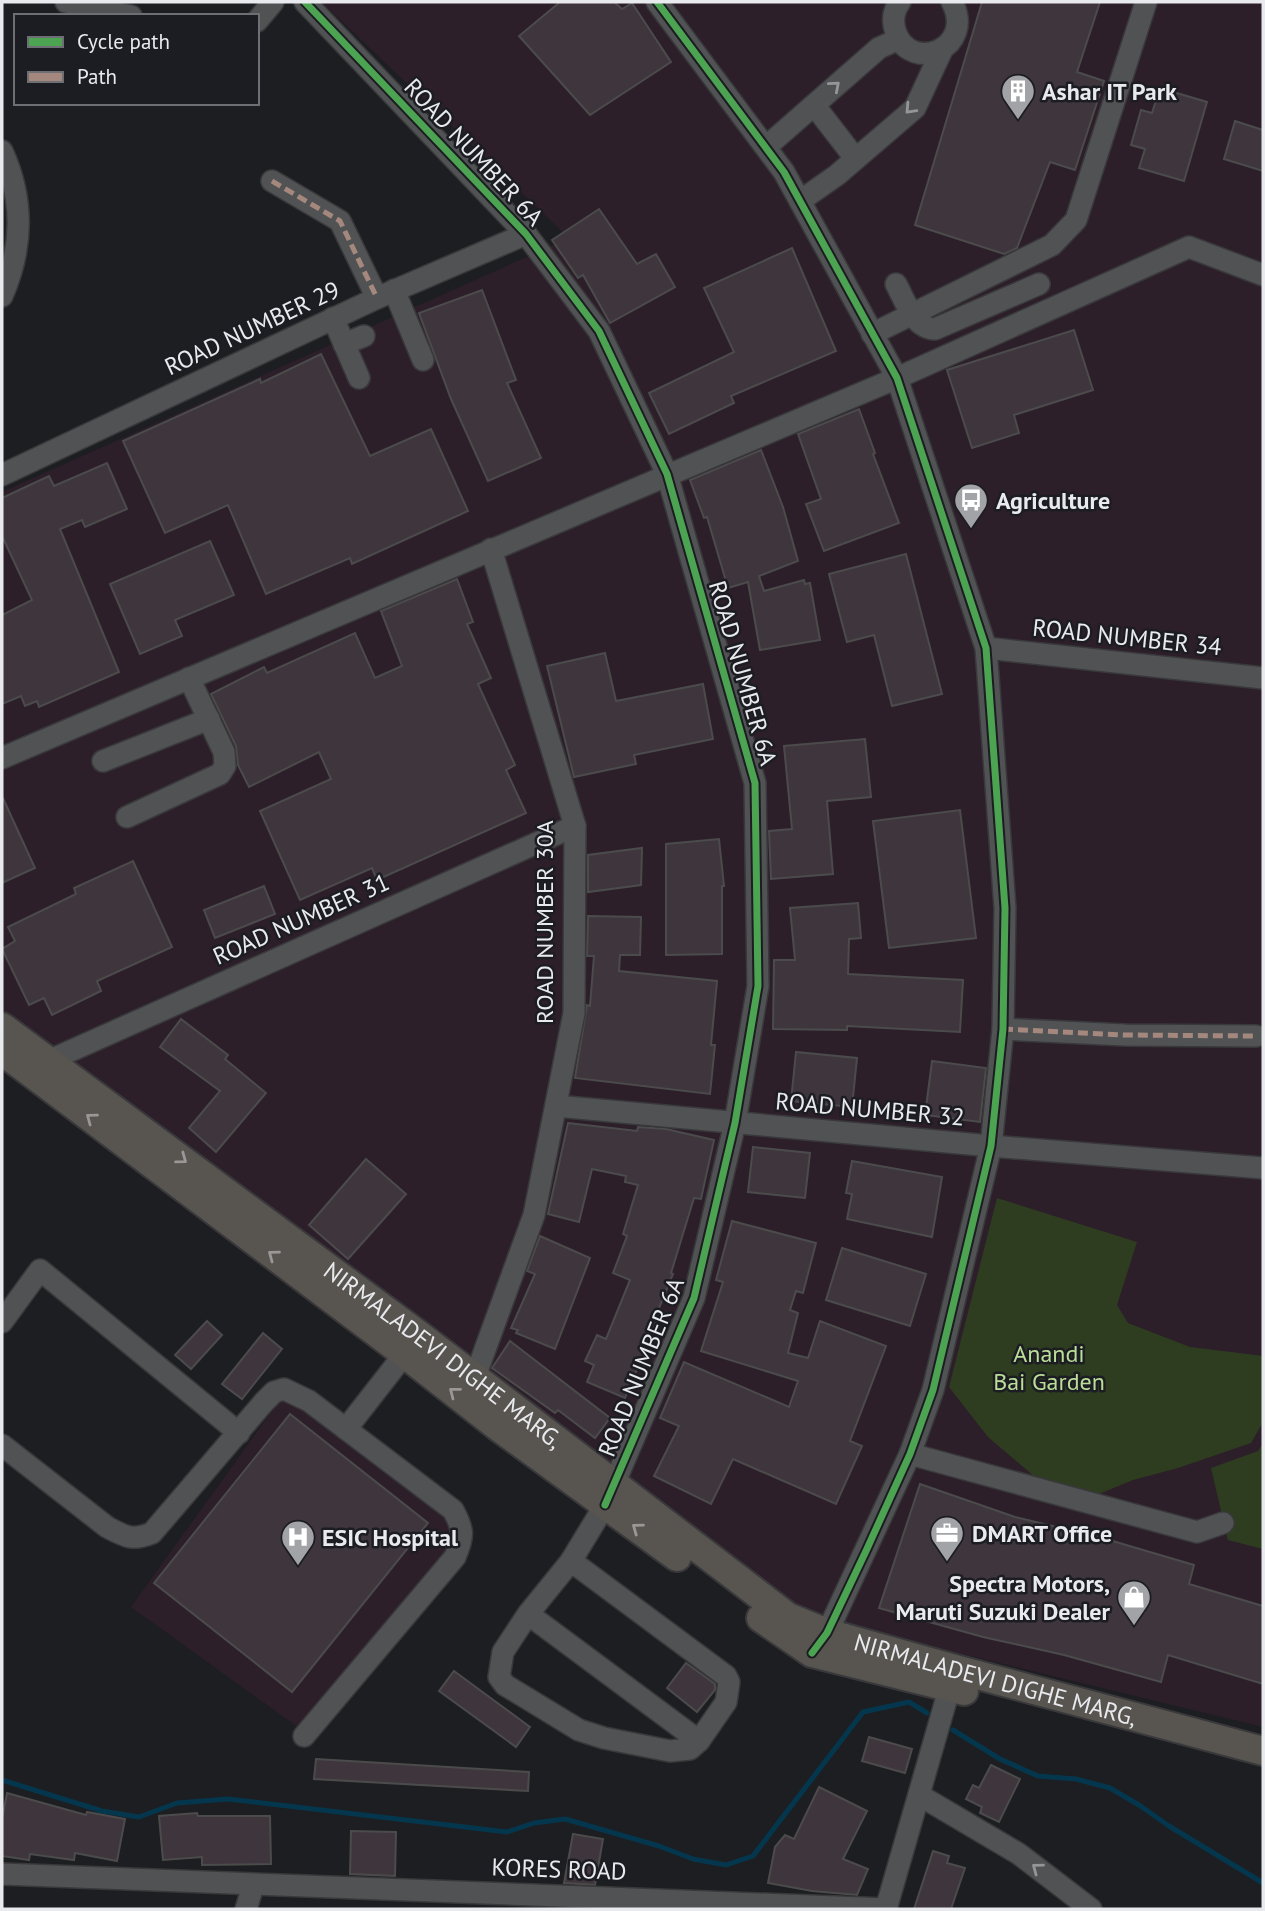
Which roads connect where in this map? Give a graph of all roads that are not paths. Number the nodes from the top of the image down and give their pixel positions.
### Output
1 (66, 2) edge
2 (274, 2) edge
3 (305, 2) edge
4 (657, 2) edge
5 (900, 2) edge
6 (952, 2) edge
7 (1146, 2) edge
8 (122, 14) edge
9 (259, 19) edge
10 (899, 39) junction
11 (942, 50) junction
12 (814, 105) junction
13 (766, 147) junction
14 (2, 151) edge
15 (855, 158) junction
16 (272, 181) dead end
17 (800, 201) junction
18 (526, 234) junction
19 (1263, 275) edge
20 (896, 284) dead end
21 (1039, 284) dead end
22 (385, 294) junction
23 (2, 296) edge
24 (912, 314) junction
25 (333, 318) junction
26 (873, 334) junction
27 (423, 360) dead end
28 (359, 378) dead end
29 (897, 378) junction
30 (667, 474) junction
31 (2, 475) edge
32 (491, 549) junction
33 (986, 648) junction
34 (189, 678) junction
35 (1263, 678) edge
36 (209, 719) junction
37 (2, 758) edge
38 (103, 761) dead end
39 (127, 817) dead end
40 (575, 826) junction
41 (2, 1027) edge
42 (1003, 1029) junction
43 (1256, 1036) dead end
44 (2, 1051) edge
45 (48, 1060) junction
46 (556, 1106) junction
47 (735, 1123) junction
48 (991, 1146) junction
49 (1263, 1168) edge
50 (2, 1322) edge
51 (412, 1344) junction
52 (475, 1377) junction
53 (346, 1429) junction
54 (239, 1433) junction
55 (2, 1445) edge
56 (910, 1454) junction
57 (610, 1495) junction
58 (1223, 1523) dead end
59 (570, 1561) junction
60 (528, 1614) junction
61 (820, 1643) junction
62 (953, 1678) junction
63 (304, 1736) dead end
64 (699, 1741) junction
65 (1263, 1751) edge
66 (1263, 1770) edge
67 (919, 1795) junction
68 (2, 1874) edge
69 (253, 1886) junction
70 (493, 1901) edge
71 (246, 1909) edge
72 (886, 1909) edge
73 (1091, 1909) edge

1 - 8 street
2 - 9 street
3 - 18 street, ROAD NUMBER 6A
4 - 13 street
5 - 10 street
6 - 11 street
7 - 24 street
10 - 11 street
12 -> 10 street
11 -> 15 street
12 - 13 street
12 - 15 street
13 - 17 street
14 - 23 street
15 - 17 street
16 - 22 street
17 - 26 street
18 - 22 street, ROAD NUMBER 29
18 - 30 street, ROAD NUMBER 6A
19 - 29 street
20 - 24 street
21 - 24 street
22 - 25 street, ROAD NUMBER 29
22 - 27 street
24 - 26 street
25 - 28 street
25 - 31 street, ROAD NUMBER 29
26 - 29 street
29 - 30 street
29 - 33 street
30 - 32 street
30 - 47 street, ROAD NUMBER 6A
32 - 34 street
32 - 40 street, ROAD NUMBER 30A
33 - 35 street, ROAD NUMBER 34
33 - 42 street
34 - 36 street
34 - 37 street
36 - 38 street
36 - 39 street
40 - 45 street, ROAD NUMBER 31
40 - 46 street, ROAD NUMBER 30A
41 - 45 main road, NIRMALADEVI DIGHE MARG,
42 - 43 street
42 - 48 street
51 -> 44 main road, NIRMALADEVI DIGHE MARG,
45 -> 51 main road, NIRMALADEVI DIGHE MARG,
46 - 47 street, ROAD NUMBER 32
46 - 52 street, ROAD NUMBER 30A
47 - 48 street, ROAD NUMBER 32
47 - 57 street, ROAD NUMBER 6A
48 - 49 street, ROAD NUMBER 32
48 - 56 street
50 - 54 street
51 - 52 main road, NIRMALADEVI DIGHE MARG,
51 - 53 street
57 -> 51 main road, NIRMALADEVI DIGHE MARG,
52 - 57 main road, NIRMALADEVI DIGHE MARG,
53 - 54 street
53 - 63 street
54 - 55 street
56 - 58 street
56 - 61 street
57 - 59 street, ROAD NUMBER 6A
57 - 61 main road, NIRMALADEVI DIGHE MARG,
59 - 60 street, ROAD NUMBER 6A
59 - 64 street
60 - 64 street
60 - 64 street, ROAD NUMBER 6A
61 - 62 main road, NIRMALADEVI DIGHE MARG,
62 - 65 main road, NIRMALADEVI DIGHE MARG,
62 - 66 main road, NIRMALADEVI DIGHE MARG,
62 - 67 street
67 - 72 street
73 -> 67 street
68 - 69 street, KORES ROAD
69 - 70 street, KORES ROAD
69 - 71 street
70 - 72 street, KORES ROAD

